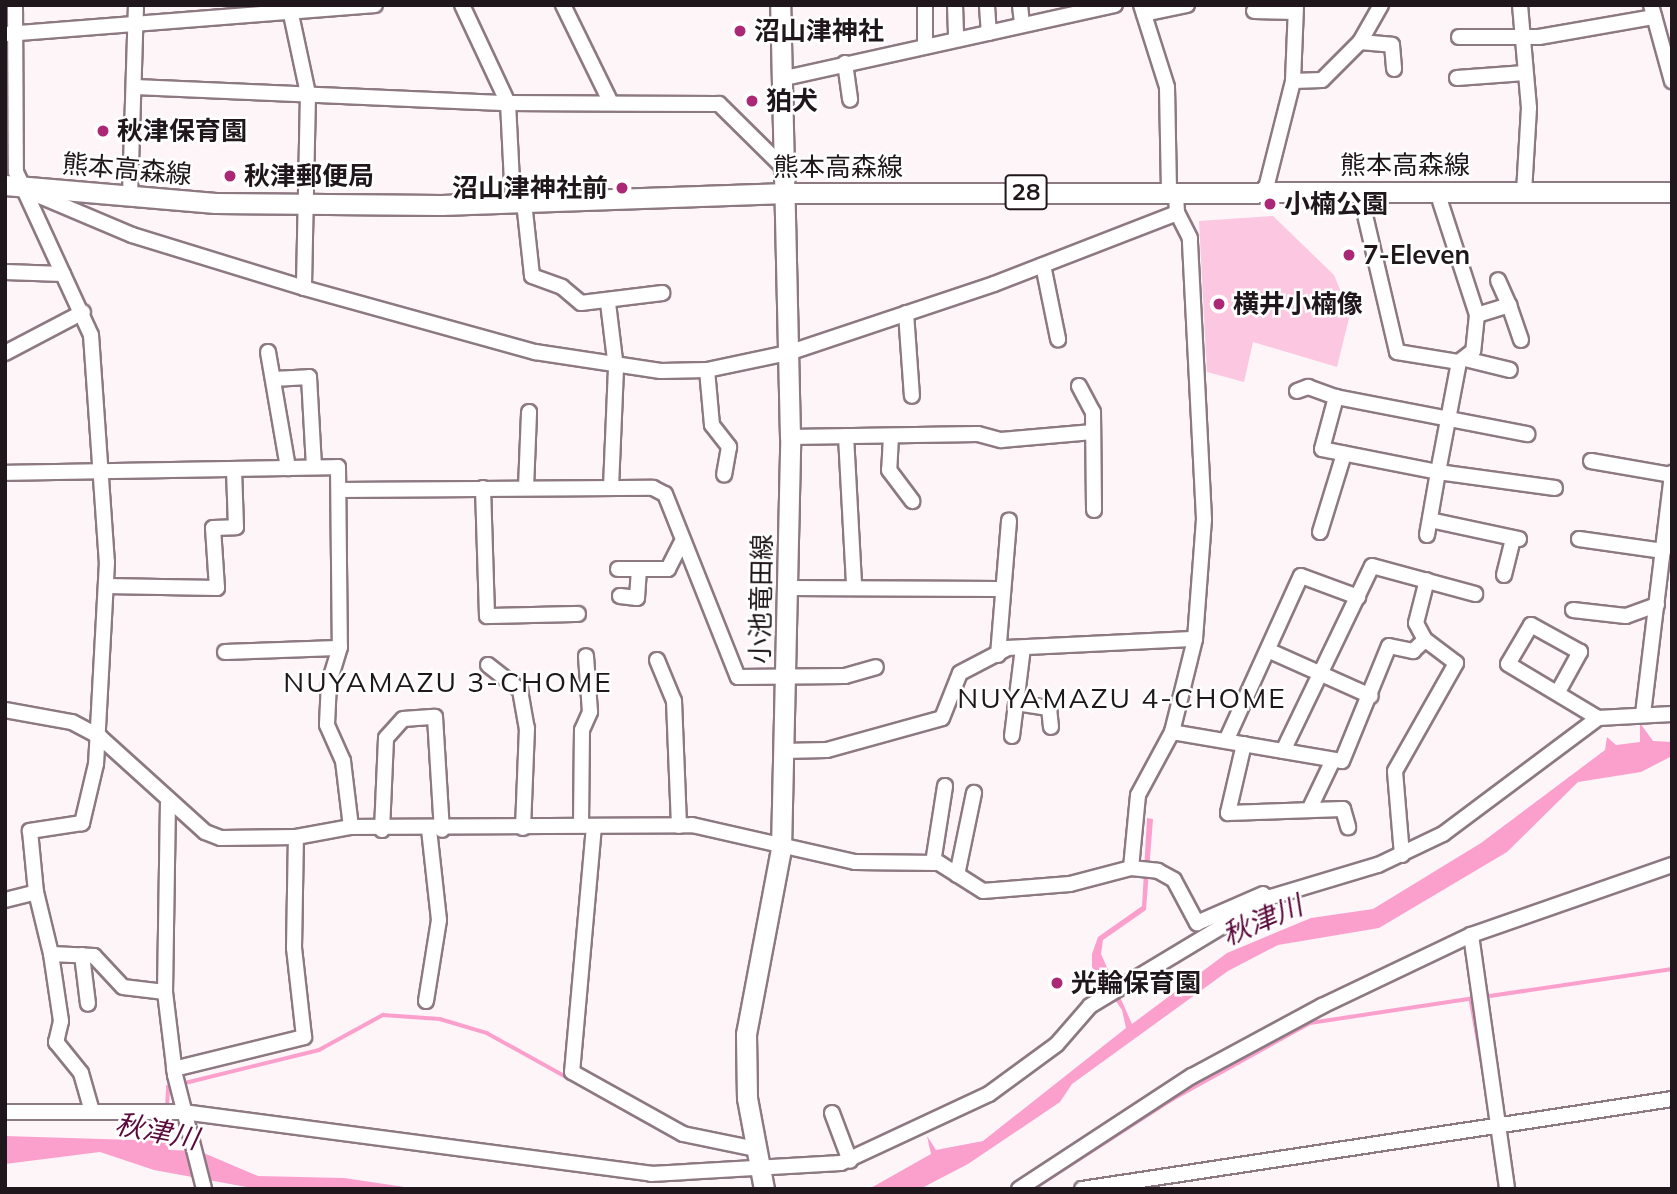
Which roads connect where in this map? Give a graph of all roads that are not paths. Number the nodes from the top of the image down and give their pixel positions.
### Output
1 (15, 5) edge
2 (136, 5) edge
3 (374, 5) edge
4 (462, 5) edge
5 (563, 5) edge
6 (780, 5) edge
7 (925, 5) edge
8 (956, 5) edge
9 (1020, 5) edge
10 (1115, 5) edge
11 (1187, 5) edge
12 (1381, 5) edge
13 (1520, 5) edge
14 (987, 6) edge
15 (1296, 8) edge
16 (290, 9) edge
17 (1143, 9) edge
18 (1254, 11) dead end
19 (1653, 11) edge
20 (1023, 25) junction
21 (136, 26) junction
22 (989, 33) junction
23 (10, 34) edge
24 (1521, 36) junction
25 (1459, 37) dead end
26 (956, 39) junction
27 (1360, 42) junction
28 (925, 45) junction
29 (845, 63) junction
30 (1394, 69) dead end
31 (1525, 73) junction
32 (785, 78) junction
33 (1457, 78) dead end
34 (1293, 81) junction
35 (1672, 81) edge
36 (135, 87) junction
37 (308, 94) junction
38 (850, 100) dead end
39 (610, 101) junction
40 (508, 103) junction
41 (786, 170) junction
42 (13, 186) edge
43 (1172, 192) junction
44 (1265, 192) junction
45 (1524, 192) junction
46 (1672, 192) edge
47 (787, 193) junction
48 (130, 196) junction
49 (1361, 198) dead end
50 (1440, 201) dead end
51 (519, 202) junction
52 (307, 203) junction
53 (1177, 212) junction
54 (1043, 265) junction
55 (5, 272) edge
56 (63, 274) junction
57 (1498, 280) dead end
58 (304, 288) junction
59 (662, 293) dead end
60 (608, 303) junction
61 (1508, 304) junction
62 (83, 312) junction
63 (906, 313) junction
64 (1477, 315) junction
65 (1058, 339) dead end
66 (1521, 340) dead end
67 (268, 352) dead end
68 (5, 353) edge
69 (788, 353) junction
70 (1462, 361) junction
71 (616, 368) junction
72 (706, 370) junction
73 (1510, 370) dead end
74 (273, 379) junction
75 (1079, 386) dead end
76 (1297, 391) dead end
77 (912, 396) dead end
78 (1336, 397) junction
79 (529, 412) dead end
80 (1449, 418) junction
81 (1093, 432) junction
82 (1527, 434) dead end
83 (846, 436) junction
84 (891, 436) junction
85 (790, 437) junction
86 (1344, 454) junction
87 (1591, 461) dead end
88 (314, 467) junction
89 (288, 468) junction
90 (234, 469) junction
91 (100, 470) junction
92 (5, 472) edge
93 (1438, 472) junction
94 (1672, 474) edge
95 (724, 475) dead end
96 (611, 486) junction
97 (483, 488) junction
98 (526, 488) junction
99 (1555, 488) dead end
100 (339, 490) junction
101 (912, 501) dead end
102 (1094, 510) dead end
103 (1009, 520) dead end
104 (1430, 520) junction
105 (1320, 532) dead end
106 (1427, 535) dead end
107 (1668, 536) edge
108 (1579, 538) dead end
109 (681, 544) junction
110 (1663, 551) junction
111 (618, 569) dead end
112 (639, 569) junction
113 (1504, 575) dead end
114 (1427, 580) junction
115 (106, 586) junction
116 (854, 586) junction
117 (788, 588) junction
118 (1000, 589) junction
119 (1475, 594) dead end
120 (620, 596) dead end
121 (1358, 597) junction
122 (1657, 605) junction
123 (1573, 610) dead end
124 (578, 614) dead end
125 (1195, 639) junction
126 (1425, 640) junction
127 (337, 648) junction
128 (1023, 648) junction
129 (225, 652) dead end
130 (1272, 652) junction
131 (998, 655) junction
132 (586, 656) dead end
133 (657, 660) dead end
134 (488, 665) dead end
135 (876, 667) dead end
136 (1322, 675) junction
137 (786, 678) junction
138 (1558, 692) junction
139 (1371, 696) junction
140 (1016, 703) junction
141 (5, 710) edge
142 (1643, 714) junction
143 (1672, 714) edge
144 (1598, 718) junction
145 (1051, 727) dead end
146 (1172, 732) junction
147 (1012, 736) dead end
148 (100, 737) junction
149 (1226, 741) junction
150 (1244, 744) junction
151 (783, 751) junction
152 (1283, 751) junction
153 (1333, 760) junction
154 (945, 786) dead end
155 (974, 793) dead end
156 (168, 801) junction
157 (1310, 808) junction
158 (588, 826) junction
159 (679, 826) junction
160 (351, 827) junction
161 (1348, 827) dead end
162 (523, 828) junction
163 (382, 830) junction
164 (435, 830) junction
165 (296, 837) junction
166 (781, 849) junction
167 (1402, 855) junction
168 (933, 863) junction
169 (1672, 865) edge
170 (1131, 868) junction
171 (957, 875) junction
172 (36, 892) junction
173 (1271, 897) junction
174 (5, 900) edge
175 (1471, 935) junction
176 (51, 954) junction
177 (82, 955) junction
178 (165, 992) junction
179 (426, 1000) dead end
180 (88, 1004) dead end
181 (174, 1072) junction
182 (1672, 1099) edge
183 (92, 1111) junction
184 (5, 1112) edge
185 (179, 1113) junction
186 (832, 1113) dead end
187 (1497, 1127) junction
188 (756, 1149) junction
189 (850, 1161) junction
190 (764, 1180) edge
191 (204, 1189) edge
192 (1020, 1189) edge
193 (1082, 1189) edge
194 (1507, 1189) edge

1 - 23 street
2 - 21 street
3 - 16 street
4 - 40 street
5 - 39 street
6 - 32 main road, 小池竜田線
7 - 28 street
8 - 26 street
9 - 20 street
10 - 20 street
11 - 17 street
12 - 27 street
13 - 24 street
14 - 22 street
15 - 18 street
15 - 34 street
16 - 21 street
16 - 37 street
17 - 43 street
19 - 24 street
19 - 35 street
20 - 22 street
21 - 23 street
21 - 36 street
22 - 26 street
23 - 42 street
24 - 25 street
24 - 31 street
26 - 28 street
27 - 30 street
27 - 34 street
28 - 29 street
29 - 32 street
29 - 38 street
31 - 33 street
31 - 45 street
32 - 41 main road, 小池竜田線
34 - 44 street
36 - 37 street
36 - 48 street
37 - 40 street
37 - 52 street
39 - 40 street
39 - 41 street
40 - 51 street
41 - 47 main road, 小池竜田線
42 - 48 main road, 熊本高森線 / 28
42 - 56 street
42 - 58 street
43 - 44 main road, 熊本高森線 / 28
43 - 47 main road, 熊本高森線 / 28
43 - 53 street
44 - 45 main road, 熊本高森線 / 28
45 - 46 main road, 熊本高森線 / 28
47 - 51 main road, 熊本高森線 / 28
47 - 69 main road, 小池竜田線
48 - 52 main road, 熊本高森線 / 28
49 - 70 street
50 - 64 street
51 - 52 main road, 熊本高森線 / 28
51 - 60 street
52 - 58 street
53 - 54 street
53 - 125 street
54 - 63 street
54 - 65 street
55 - 56 street
56 - 62 street
57 - 61 street
58 - 71 street
59 - 60 street
60 - 71 street
61 - 64 street
61 - 66 street
62 - 68 street
62 - 91 street
63 - 69 street
63 - 77 street
64 - 70 street
67 - 74 street
69 - 72 street
69 - 85 main road, 小池竜田線
70 - 73 street
70 - 80 street
71 - 72 street
71 - 96 street
72 - 95 street
74 - 88 street
74 - 89 street
75 - 81 street
76 - 78 street
78 - 80 street
78 - 86 street
79 - 98 street
80 - 82 street
80 - 93 street
81 - 84 street
81 - 102 street
83 - 84 street
83 - 85 street
83 - 116 street
84 - 101 street
85 - 117 main road, 小池竜田線
86 - 93 street
86 - 105 street
87 - 94 street
88 - 89 street
88 - 100 street
89 - 90 street
90 - 91 street
90 - 115 street
91 - 92 street
91 - 115 street
93 - 99 street
93 - 104 street
94 - 107 street
96 - 98 street
96 - 109 street
97 - 98 street
97 - 100 street
97 - 124 street
100 - 127 street
103 - 118 street
104 - 106 street
104 - 113 street
107 - 110 street
108 - 110 street
109 - 112 street
109 - 137 street
110 - 122 street
111 - 112 street
112 - 120 street
114 - 119 street
114 - 121 street
114 - 126 street
115 - 148 street
116 - 117 street
116 - 118 street
117 - 137 main road, 小池竜田線
118 - 131 street
121 - 130 street
121 - 136 street
122 - 123 street
122 - 142 street
125 - 128 street
125 - 146 street
126 - 139 street
126 - 167 street
127 - 129 street
127 - 160 street
128 - 131 street
128 - 140 street
130 - 136 street
130 - 149 street
131 - 151 street
132 - 158 street
133 - 159 street
134 - 162 street
135 - 137 street
136 - 139 street
136 - 152 street
137 - 151 main road, 小池竜田線
138 - 138 street
138 - 144 street
139 - 153 street
140 - 145 street
140 - 147 street
141 - 148 street
142 - 143 street
142 - 144 street
144 - 167 street
146 - 149 street
146 - 170 street
148 - 156 street
148 - 172 street
149 - 150 street
150 - 152 street
150 - 157 street
151 - 166 main road, 小池竜田線
152 - 153 street
153 - 157 street
154 - 168 street
155 - 171 street
156 - 165 street
156 - 178 street
157 - 161 street
158 - 159 street
158 - 162 street
158 - 188 street
159 - 166 street
160 - 163 street
160 - 165 street
162 - 164 street
163 - 164 street
163 - 164 street
164 - 179 street
165 - 181 street
166 - 168 street
166 - 188 main road, 小池竜田線
167 - 173 street
168 - 171 street
169 - 175 street
170 - 171 street
170 - 173 street
172 - 174 street
172 - 176 street
173 - 189 street
175 - 187 street
175 - 192 street
176 - 177 street
176 - 183 street
177 - 178 street
177 - 180 street
178 - 181 street
181 - 185 street
182 - 187 street
183 - 184 street
183 - 185 street
185 - 190 street
185 - 191 street
186 - 189 street
187 - 193 street
187 - 194 street
188 - 190 main road, 小池竜田線
189 - 190 street

